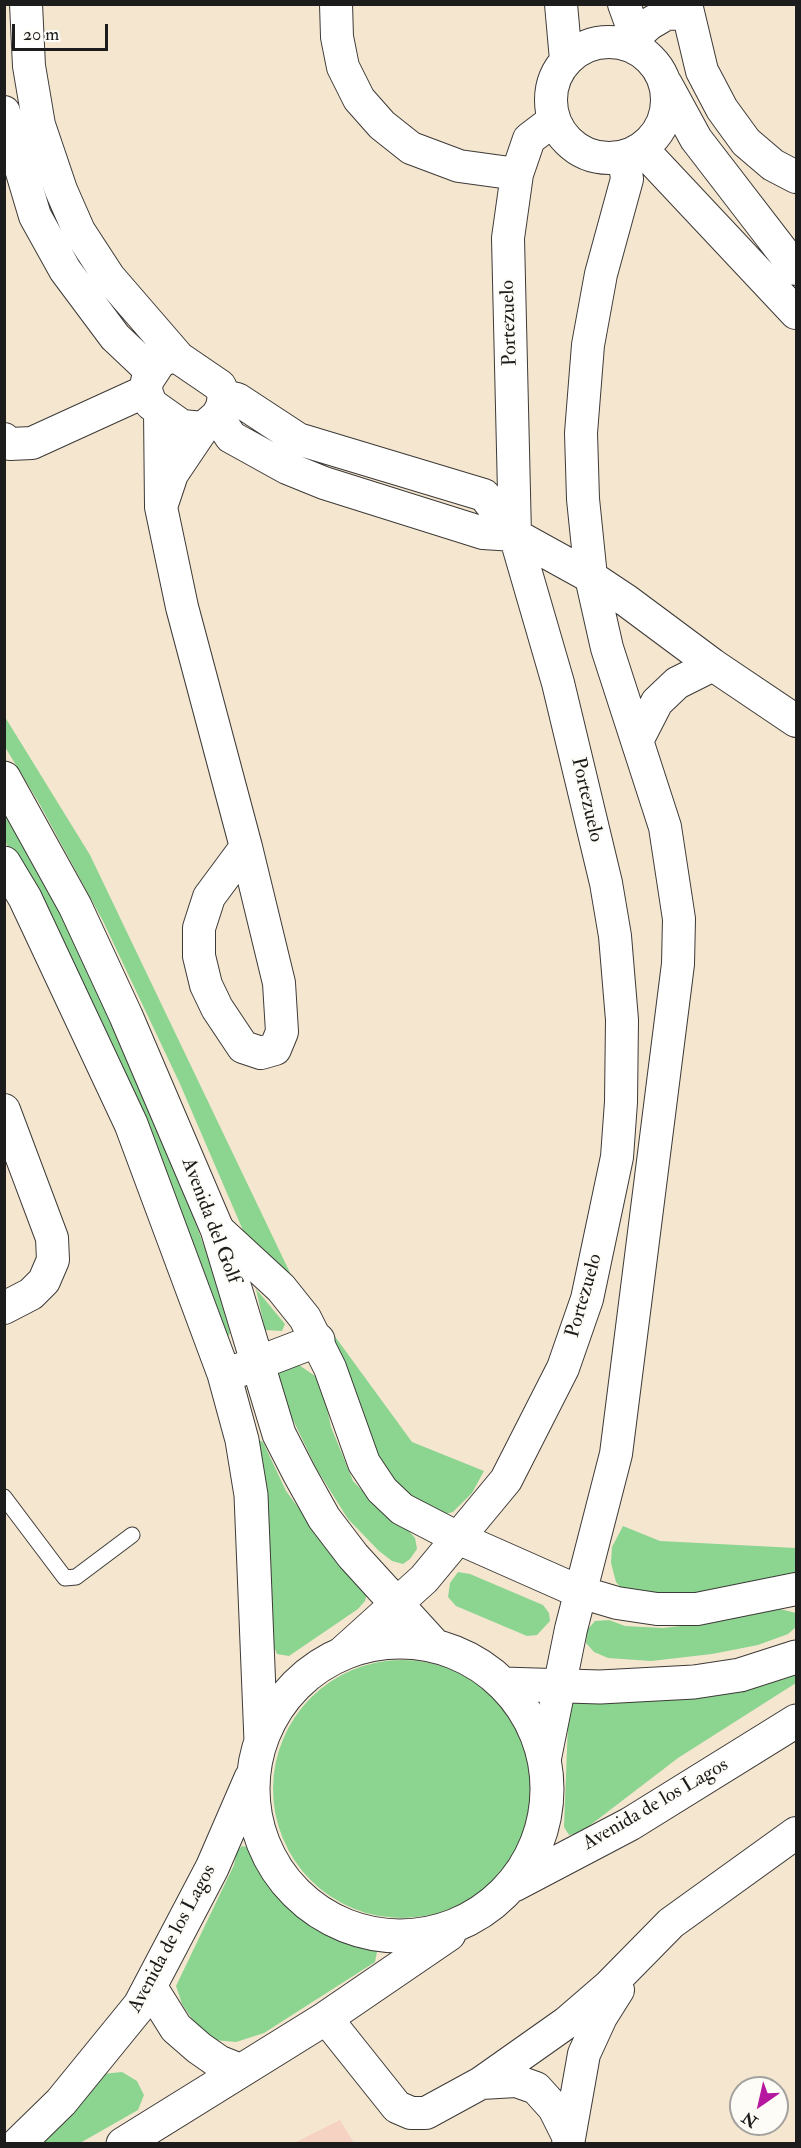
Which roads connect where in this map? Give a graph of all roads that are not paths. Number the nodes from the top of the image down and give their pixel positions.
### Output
1 (26, 4) edge
2 (336, 4) edge
3 (561, 4) edge
4 (624, 4) edge
5 (686, 9) edge
6 (639, 44) junction
7 (566, 60) junction
8 (665, 83) junction
9 (715, 96) junction
10 (4, 112) edge
11 (554, 120) junction
12 (687, 122) junction
13 (633, 153) junction
14 (517, 174) junction
15 (796, 177) edge
16 (796, 269) edge
17 (796, 314) edge
18 (179, 358) junction
19 (153, 391) junction
20 (215, 413) junction
21 (4, 439) edge
22 (293, 454) junction
23 (406, 472) junction
24 (395, 504) junction
25 (161, 507) junction
26 (515, 536) junction
27 (591, 577) junction
28 (713, 665) junction
29 (796, 721) edge
30 (638, 739) junction
31 (4, 778) edge
32 (246, 847) junction
33 (4, 863) edge
34 (4, 1110) edge
35 (217, 1229) junction
36 (4, 1308) edge
37 (318, 1340) junction
38 (257, 1365) junction
39 (224, 1374) junction
40 (4, 1497) edge
41 (132, 1535) dead end
42 (458, 1538) junction
43 (796, 1589) edge
44 (580, 1592) junction
45 (397, 1603) junction
46 (435, 1646) junction
47 (342, 1653) junction
48 (796, 1657) edge
49 (503, 1684) junction
50 (560, 1685) junction
51 (796, 1721) edge
52 (257, 1756) junction
53 (545, 1758) junction
54 (796, 1833) edge
55 (513, 1886) junction
56 (468, 1921) junction
57 (642, 1952) junction
58 (151, 1988) junction
59 (326, 2018) junction
60 (239, 2070) junction
61 (481, 2083) junction
62 (568, 2140) edge
63 (18, 2144) edge
64 (123, 2144) edge

1 - 18 street
2 - 14 street
3 - 7 street
4 - 6 street
5 - 6 street
5 - 9 street
6 - 7 street
6 - 8 street
7 - 11 street
8 - 12 street
8 - 13 street
9 - 12 street
9 - 15 street
10 - 19 street
11 - 13 street
11 - 14 street, Portezuelo
12 - 16 street
13 - 17 street
13 - 27 street
14 - 26 street, Portezuelo
18 - 19 street
18 - 20 street
19 - 20 street
19 - 21 street
19 - 25 street
20 - 22 street
20 - 25 street
22 - 23 street
22 - 24 street
23 - 24 street
23 - 26 street
24 - 26 street
25 - 32 street
26 - 27 street
26 - 42 street, Portezuelo
27 - 28 street
27 - 30 street
28 - 29 street
28 - 30 street
30 - 44 street
31 - 35 street, Avenida del Golf
32 - 32 street
33 - 39 street, Avenida del Golf
34 - 36 street
35 - 37 street
35 - 38 street, Avenida del Golf
37 - 38 street
37 - 42 street
38 - 39 street
38 - 45 street, Avenida del Golf
39 - 52 street, Avenida del Golf
40 - 41 lane
42 - 44 street
42 - 45 street, Portezuelo
43 - 44 street
44 - 50 street
45 - 46 street, Avenida del Golf
45 - 47 street, Portezuelo
46 - 47 street, Avenida de los Lagos
46 - 49 street, Avenida de los Lagos
47 - 52 street, Avenida de los Lagos
48 - 50 street
49 - 50 street
49 - 53 street, Avenida de los Lagos
50 - 53 street
51 - 55 street, Avenida de los Lagos
52 - 56 street, Avenida del Golf
52 - 58 street, Avenida de los Lagos
53 - 55 street, Avenida de los Lagos
54 - 57 street
55 - 56 street
56 - 59 street
57 - 61 street
57 - 62 street
58 - 60 street
58 - 63 street, Avenida de los Lagos
59 - 60 street
59 - 61 street
60 - 64 street
61 - 62 street

